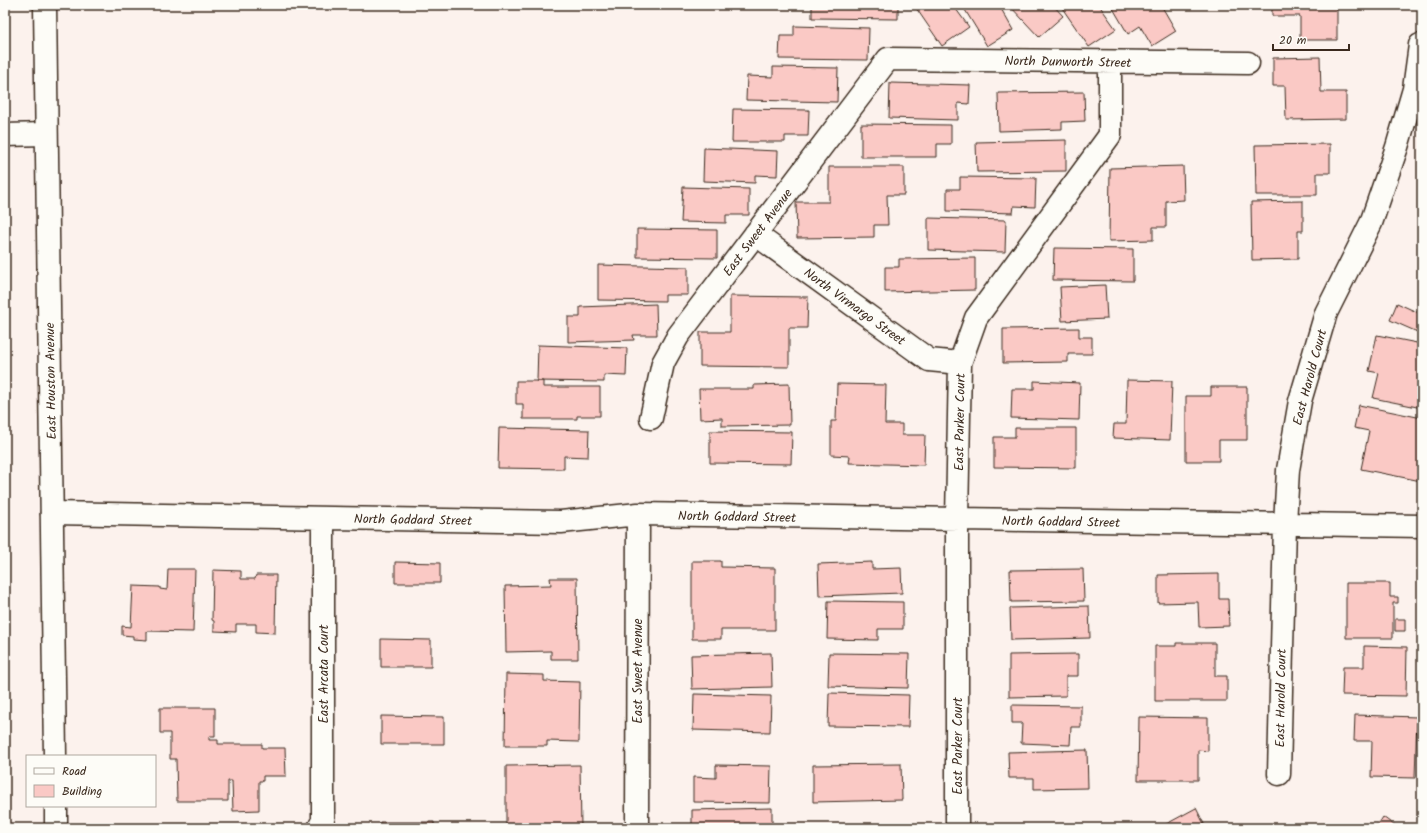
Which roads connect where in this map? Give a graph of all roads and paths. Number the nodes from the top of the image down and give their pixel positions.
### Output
1 (45, 5) edge
2 (1420, 45) dead end
3 (888, 59) joint
4 (1110, 62) junction
5 (1248, 63) dead end
6 (46, 134) junction
7 (5, 135) edge
8 (755, 234) junction
9 (960, 363) junction
10 (651, 418) dead end
11 (52, 513) junction
12 (638, 514) junction
13 (323, 518) junction
14 (957, 519) junction
15 (1284, 524) junction
16 (1422, 526) edge
17 (55, 755) edge
18 (1279, 774) dead end
19 (56, 807) edge
20 (56, 828) edge
21 (319, 828) edge
22 (637, 828) edge
23 (957, 828) edge

1 - 6 street, East Houston Avenue
2 - 15 street, East Harold Court
3 - 4 street, North Dunworth Street
3 - 8 street, East Sweet Avenue
4 - 5 street, North Dunworth Street
4 - 9 street, East Parker Court
6 - 7 street
6 - 11 street, East Houston Avenue
8 - 9 street, North Virmargo Street
8 - 10 street, East Sweet Avenue
9 - 14 street, East Parker Court
11 - 13 street, North Goddard Street
11 - 17 street, East Houston Avenue
12 - 13 street, North Goddard Street
12 - 14 street, North Goddard Street
12 - 22 street, East Sweet Avenue
13 - 21 street, East Arcata Court
14 - 15 street, North Goddard Street
14 - 23 street, East Parker Court
15 - 16 street, North Goddard Street
15 - 18 street, East Harold Court
19 - 20 street

